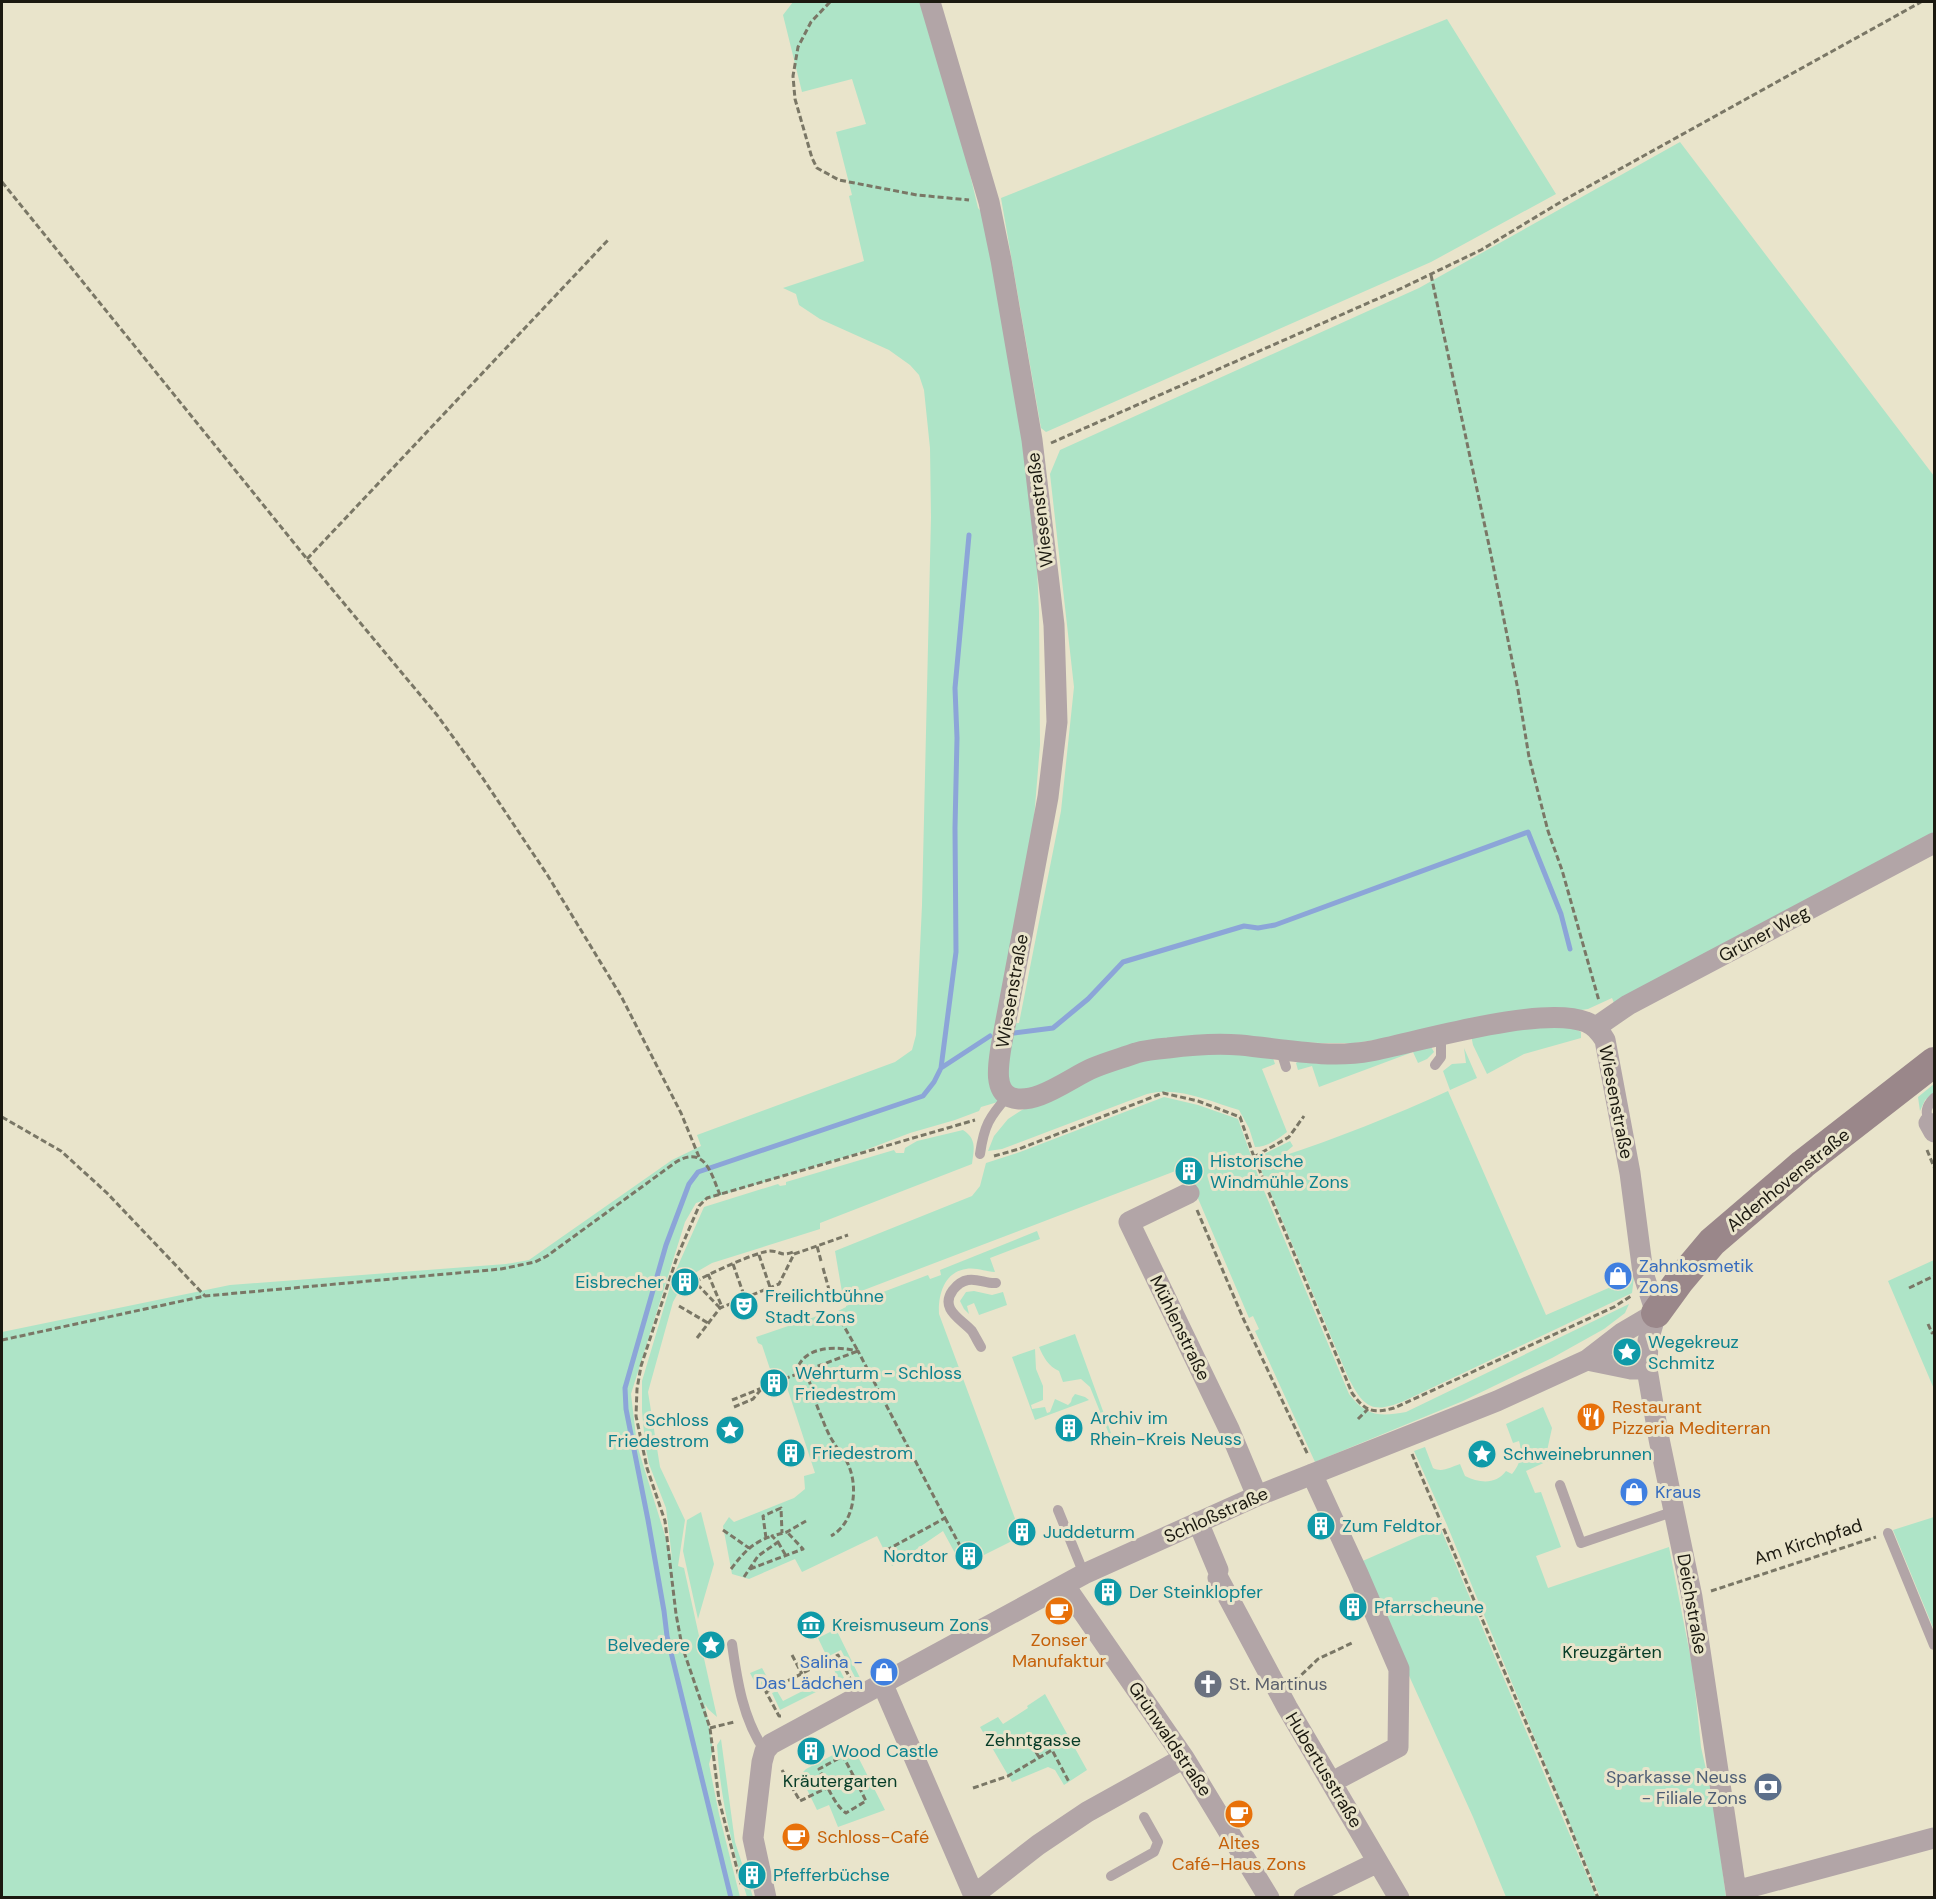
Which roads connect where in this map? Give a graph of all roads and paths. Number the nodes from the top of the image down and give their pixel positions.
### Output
1 (830, 2) edge
2 (930, 2) edge
3 (1921, 2) edge
4 (2, 182) edge
5 (989, 202) junction
6 (608, 240) dead end
7 (1431, 274) junction
8 (1033, 451) junction
9 (307, 559) junction
10 (1935, 843) edge
11 (1600, 1024) junction
12 (1442, 1035) junction
13 (1935, 1062) edge
14 (1435, 1065) dead end
15 (1008, 1096) junction
16 (1935, 1098) edge
17 (991, 1115) junction
18 (1304, 1116) dead end
19 (2, 1117) edge
20 (1932, 1127) edge
21 (1935, 1152) edge
22 (980, 1154) joint
23 (1929, 1155) dead end
24 (699, 1157) junction
25 (1254, 1157) junction
26 (1189, 1193) joint
27 (720, 1195) junction
28 (848, 1235) dead end
29 (817, 1246) junction
30 (794, 1254) junction
31 (759, 1255) junction
32 (821, 1262) dead end
33 (733, 1264) junction
34 (823, 1268) dead end
35 (708, 1274) junction
36 (1934, 1278) edge
37 (996, 1283) dead end
38 (770, 1287) junction
39 (1909, 1288) dead end
40 (205, 1296) junction
41 (745, 1298) junction
42 (1652, 1300) junction
43 (833, 1304) dead end
44 (679, 1306) dead end
45 (721, 1308) junction
46 (836, 1312) dead end
47 (708, 1323) junction
48 (1928, 1324) dead end
49 (1932, 1334) edge
50 (697, 1338) dead end
51 (2, 1340) edge
52 (981, 1347) dead end
53 (858, 1351) junction
54 (1587, 1360) junction
55 (1647, 1369) junction
56 (806, 1370) junction
57 (796, 1374) junction
58 (784, 1379) dead end
59 (732, 1400) dead end
60 (734, 1407) dead end
61 (1394, 1408) junction
62 (1368, 1409) junction
63 (1396, 1415) dead end
64 (1358, 1419) dead end
65 (1406, 1438) junction
66 (1314, 1474) junction
67 (1560, 1485) dead end
68 (1257, 1496) junction
69 (1058, 1510) dead end
70 (1675, 1511) junction
71 (945, 1518) junction
72 (806, 1521) dead end
73 (1198, 1522) junction
74 (723, 1530) dead end
75 (784, 1532) junction
76 (1888, 1533) joint
77 (772, 1536) junction
78 (831, 1536) dead end
79 (766, 1538) junction
80 (778, 1542) junction
81 (749, 1548) junction
82 (885, 1551) dead end
83 (964, 1553) dead end
84 (792, 1554) junction
85 (786, 1556) junction
86 (793, 1560) dead end
87 (731, 1569) dead end
88 (749, 1570) junction
89 (1084, 1574) junction
90 (744, 1577) dead end
91 (1065, 1586) junction
92 (1692, 1597) junction
93 (1352, 1643) dead end
94 (732, 1644) dead end
95 (1935, 1645) edge
96 (717, 1646) dead end
97 (706, 1648) dead end
98 (792, 1655) dead end
99 (802, 1674) junction
100 (851, 1680) dead end
101 (883, 1685) junction
102 (1284, 1701) junction
103 (788, 1712) dead end
104 (748, 1719) junction
105 (710, 1728) junction
106 (1031, 1744) dead end
107 (765, 1751) junction
108 (1039, 1757) junction
109 (1184, 1758) junction
110 (853, 1775) junction
111 (1069, 1782) dead end
112 (1332, 1782) junction
113 (973, 1788) dead end
114 (829, 1789) junction
115 (1144, 1817) dead end
116 (1935, 1838) edge
117 (1378, 1862) junction
118 (1111, 1876) dead end
119 (741, 1886) dead end
120 (1736, 1894) edge
121 (975, 1896) edge
122 (766, 1898) edge
123 (1269, 1898) edge
124 (1304, 1898) edge
125 (1399, 1898) edge
126 (1598, 1898) edge

1 - 5 path
2 - 5 street, Wiesenstraße
3 - 7 path
4 - 9 path
5 - 8 street, Wiesenstraße
6 - 9 path
7 - 8 path
7 - 11 path
8 - 15 street, Wiesenstraße
9 - 24 path
10 - 11 street, Grüner Weg
11 - 12 street, Wiesenstraße
11 - 42 street, Wiesenstraße
12 - 14 lane
12 - 15 street, Wiesenstraße
13 - 42 street, Aldenhovenstraße
15 - 17 lane
16 - 20 lane
17 - 22 lane
17 - 27 path
18 - 25 path
19 - 40 path
21 - 23 path
22 - 25 path
24 - 27 path
24 - 40 path
25 - 62 path
26 - 66 path
26 - 68 street, Mühlenstraße
27 - 105 path
28 - 29 path
29 - 30 path
29 - 32 path
30 - 31 path
30 - 38 path
31 - 33 path
31 - 38 path
33 - 35 path
33 - 41 path
34 - 43 path
35 - 45 path
35 - 45 path
36 - 39 path
37 - 52 lane
38 - 41 path
40 - 51 path
41 - 45 path
42 - 54 street, Schloßstraße
42 - 55 street, Deichstraße
42 - 61 path
44 - 47 path
45 - 47 path
46 - 53 path
47 - 50 path
48 - 49 path
53 - 56 path
53 - 57 path
53 - 71 path
54 - 55 street
54 - 65 street, Schloßstraße
55 - 70 street, Deichstraße
56 - 57 path
56 - 78 path
57 - 58 path
59 - 60 path
61 - 62 path
61 - 63 path
62 - 64 path
65 - 66 street, Schloßstraße
65 - 126 path
66 - 68 street, Schloßstraße
66 - 112 street
67 - 70 lane
68 - 73 street, Schloßstraße
69 - 89 lane
70 - 92 street, Deichstraße
71 - 82 path
71 - 83 path
72 - 75 path
73 - 89 street, Schloßstraße
73 - 102 street, Hubertusstraße
74 - 81 path
75 - 77 path
75 - 79 path
75 - 84 path
76 - 92 path, Am Kirchpfad
76 - 95 lane, Am Kirchpfad
77 - 79 path
77 - 80 path
79 - 81 path
80 - 85 path
80 - 88 path
81 - 87 path
84 - 85 path
84 - 86 path
85 - 88 path
88 - 90 path
89 - 91 street, Schloßstraße
91 - 101 street, Schloßstraße
91 - 109 street, Grünwaldstraße
92 - 120 street, Deichstraße
93 - 102 path
94 - 104 lane
96 - 97 path
98 - 99 path
99 - 100 path
99 - 103 path
101 - 107 street, Schloßstraße
101 - 121 street
102 - 112 street, Hubertusstraße
104 - 105 path
104 - 107 lane
105 - 119 path
106 - 108 path
107 - 114 path
107 - 122 street
108 - 111 path
108 - 113 path
109 - 121 street
109 - 123 street, Grünwaldstraße
110 - 114 path
110 - 114 path
110 - 114 path
112 - 117 street, Hubertusstraße
115 - 118 lane
116 - 120 street
117 - 124 street
117 - 125 street, Hubertusstraße

